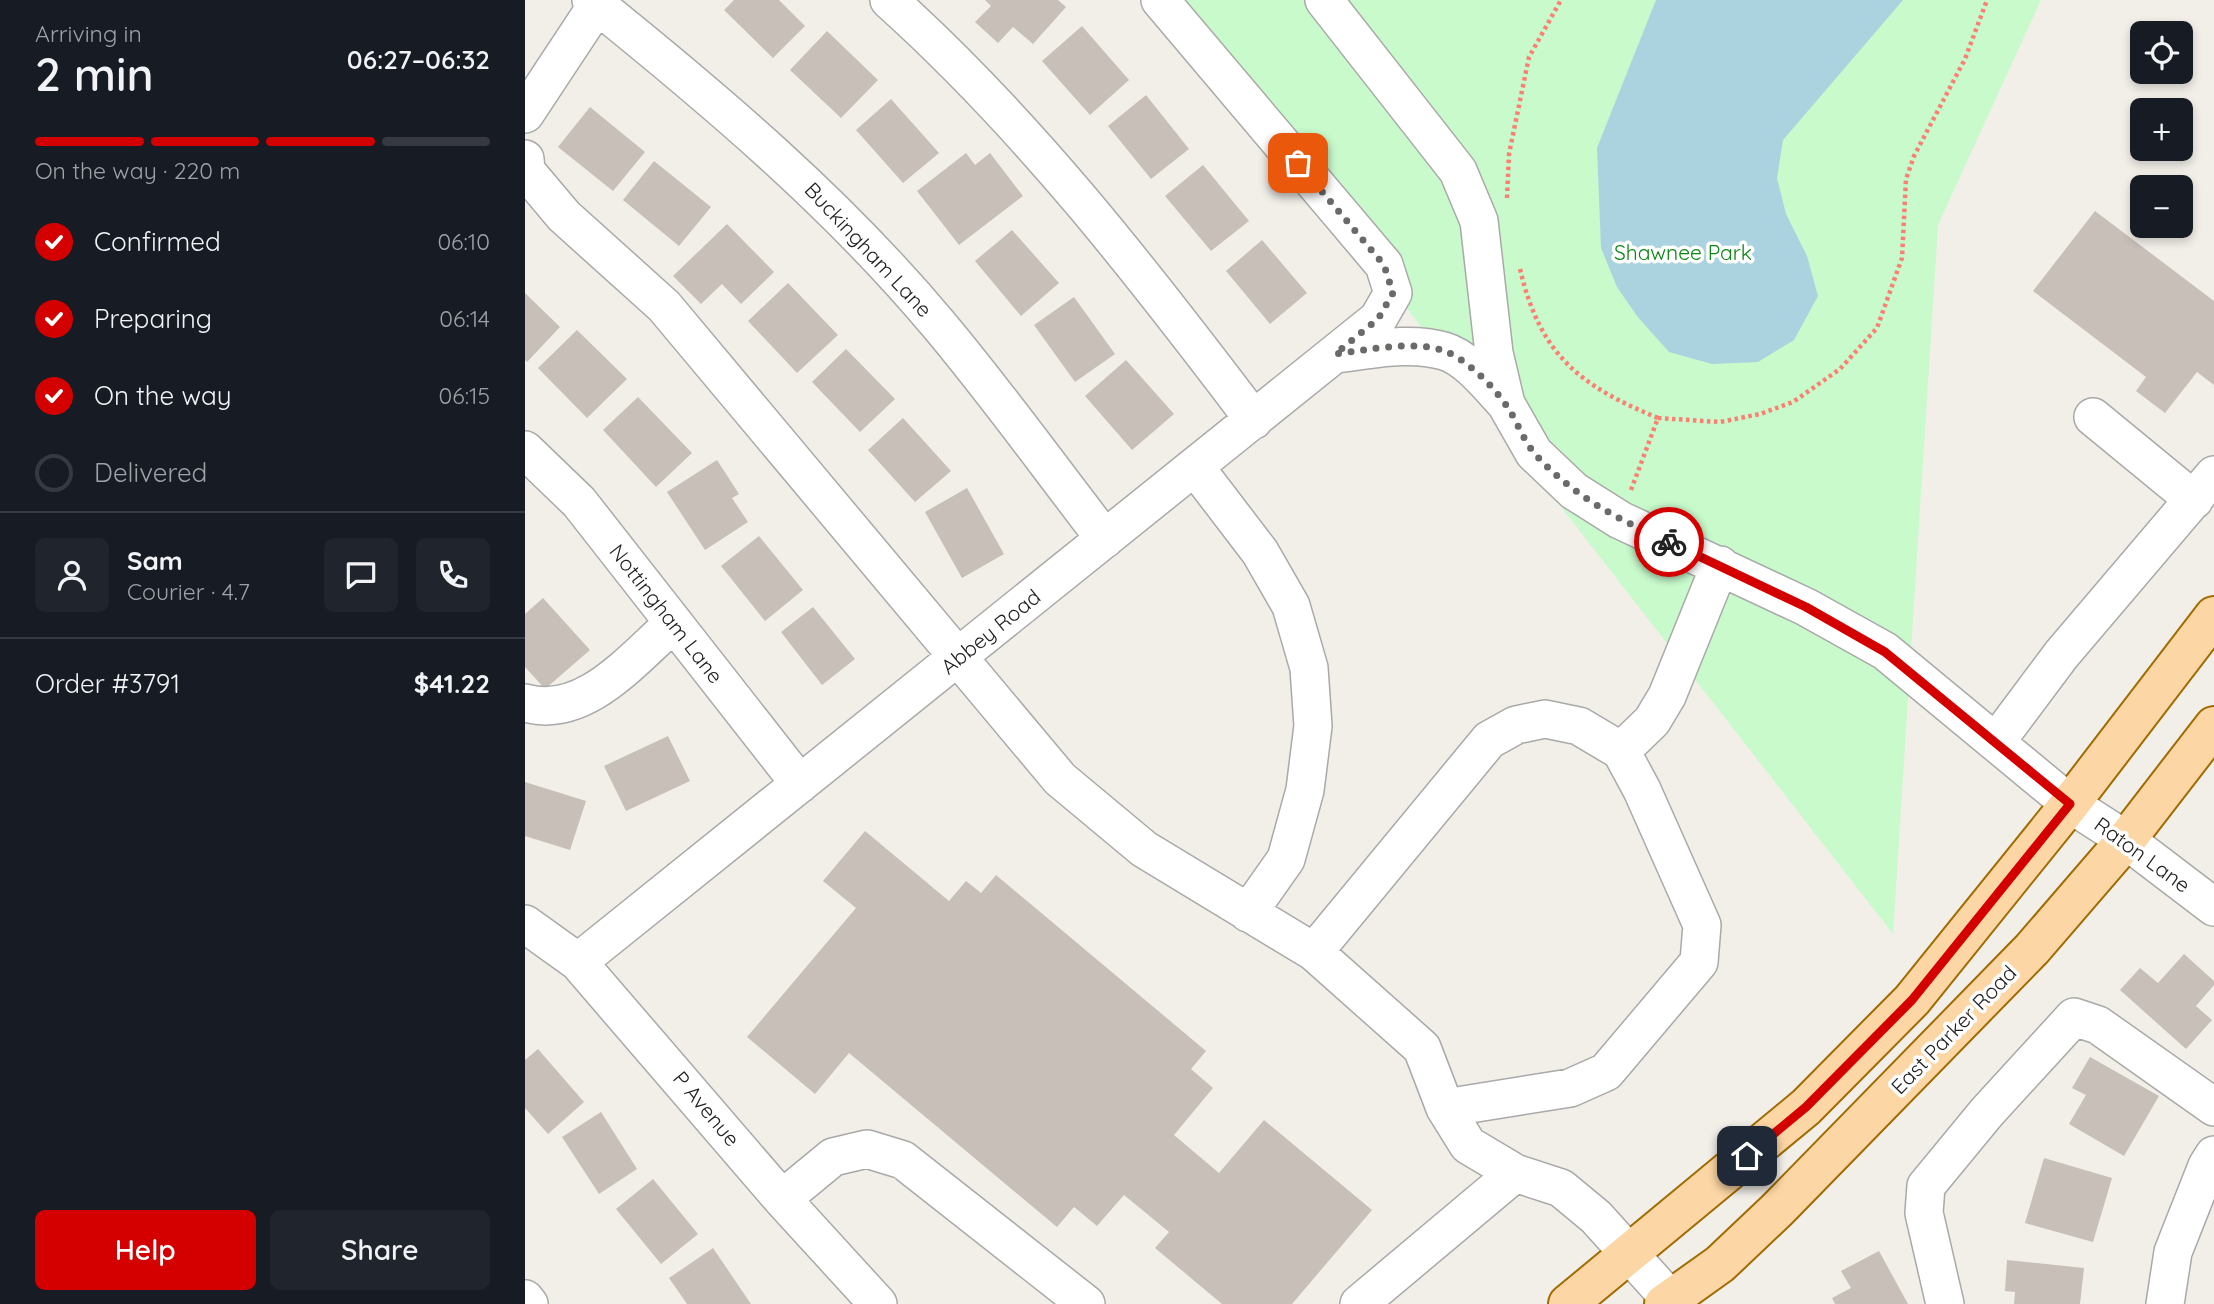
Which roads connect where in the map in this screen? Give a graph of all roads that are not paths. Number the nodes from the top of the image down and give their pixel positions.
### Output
1 (890, 0) edge
2 (1160, 0) edge
3 (1324, 0) edge
4 (594, 2) edge
5 (525, 114) edge
6 (525, 159) edge
7 (1335, 354) junction
8 (1506, 404) junction
9 (2093, 417) dead end
10 (1254, 420) junction
11 (525, 450) edge
12 (1195, 467) junction
13 (2204, 487) edge
14 (1105, 539) junction
15 (1720, 565) junction
16 (2214, 616) edge
17 (674, 623) junction
18 (959, 658) junction
19 (525, 703) edge
20 (2214, 726) edge
21 (1996, 741) junction
22 (1621, 751) junction
23 (800, 784) junction
24 (2070, 804) junction
25 (2126, 840) junction
26 (2214, 907) edge
27 (1248, 913) junction
28 (525, 924) edge
29 (1314, 952) junction
30 (578, 962) junction
31 (2214, 1107) edge
32 (1445, 1108) junction
33 (2214, 1156) edge
34 (1515, 1173) junction
35 (782, 1199) junction
36 (1629, 1253) junction
37 (525, 1299) edge
38 (1667, 1301) edge
39 (529, 1304) edge
40 (878, 1304) edge
41 (1086, 1304) edge
42 (1359, 1304) edge
43 (1568, 1304) edge
44 (1945, 1304) edge
45 (2165, 1304) edge

1 - 10 street
2 - 7 street, Abbey Road
3 - 8 street
4 - 5 street
4 - 14 street, Buckingham Lane
6 - 18 street
7 - 8 street
7 - 10 street, Abbey Road
8 - 15 street, Raton Lane
9 - 13 street
10 - 12 street, Abbey Road
11 - 17 street, Nottingham Lane
12 - 14 street, Abbey Road
12 - 27 street
13 - 21 street
14 - 18 street, Abbey Road
15 - 21 street, Raton Lane
15 - 22 street
16 - 24 main road
17 - 19 street
17 - 23 street, Nottingham Lane
18 - 23 street, Abbey Road
18 - 27 street
20 - 25 main road, East Parker Road
21 - 24 street, Raton Lane
22 - 29 street
22 - 32 street
23 - 30 street, Abbey Road
24 - 25 street, Raton Lane
24 - 36 main road
25 - 26 street, Raton Lane
25 - 38 main road, East Parker Road
27 - 29 street
28 - 30 street, P Avenue
29 - 32 street
30 - 35 street, P Avenue
31 - 44 street
32 - 34 street
33 - 45 street
34 - 36 street
34 - 42 street
35 - 40 street, P Avenue
35 - 41 street
36 - 38 street
36 - 43 main road
37 - 39 street

